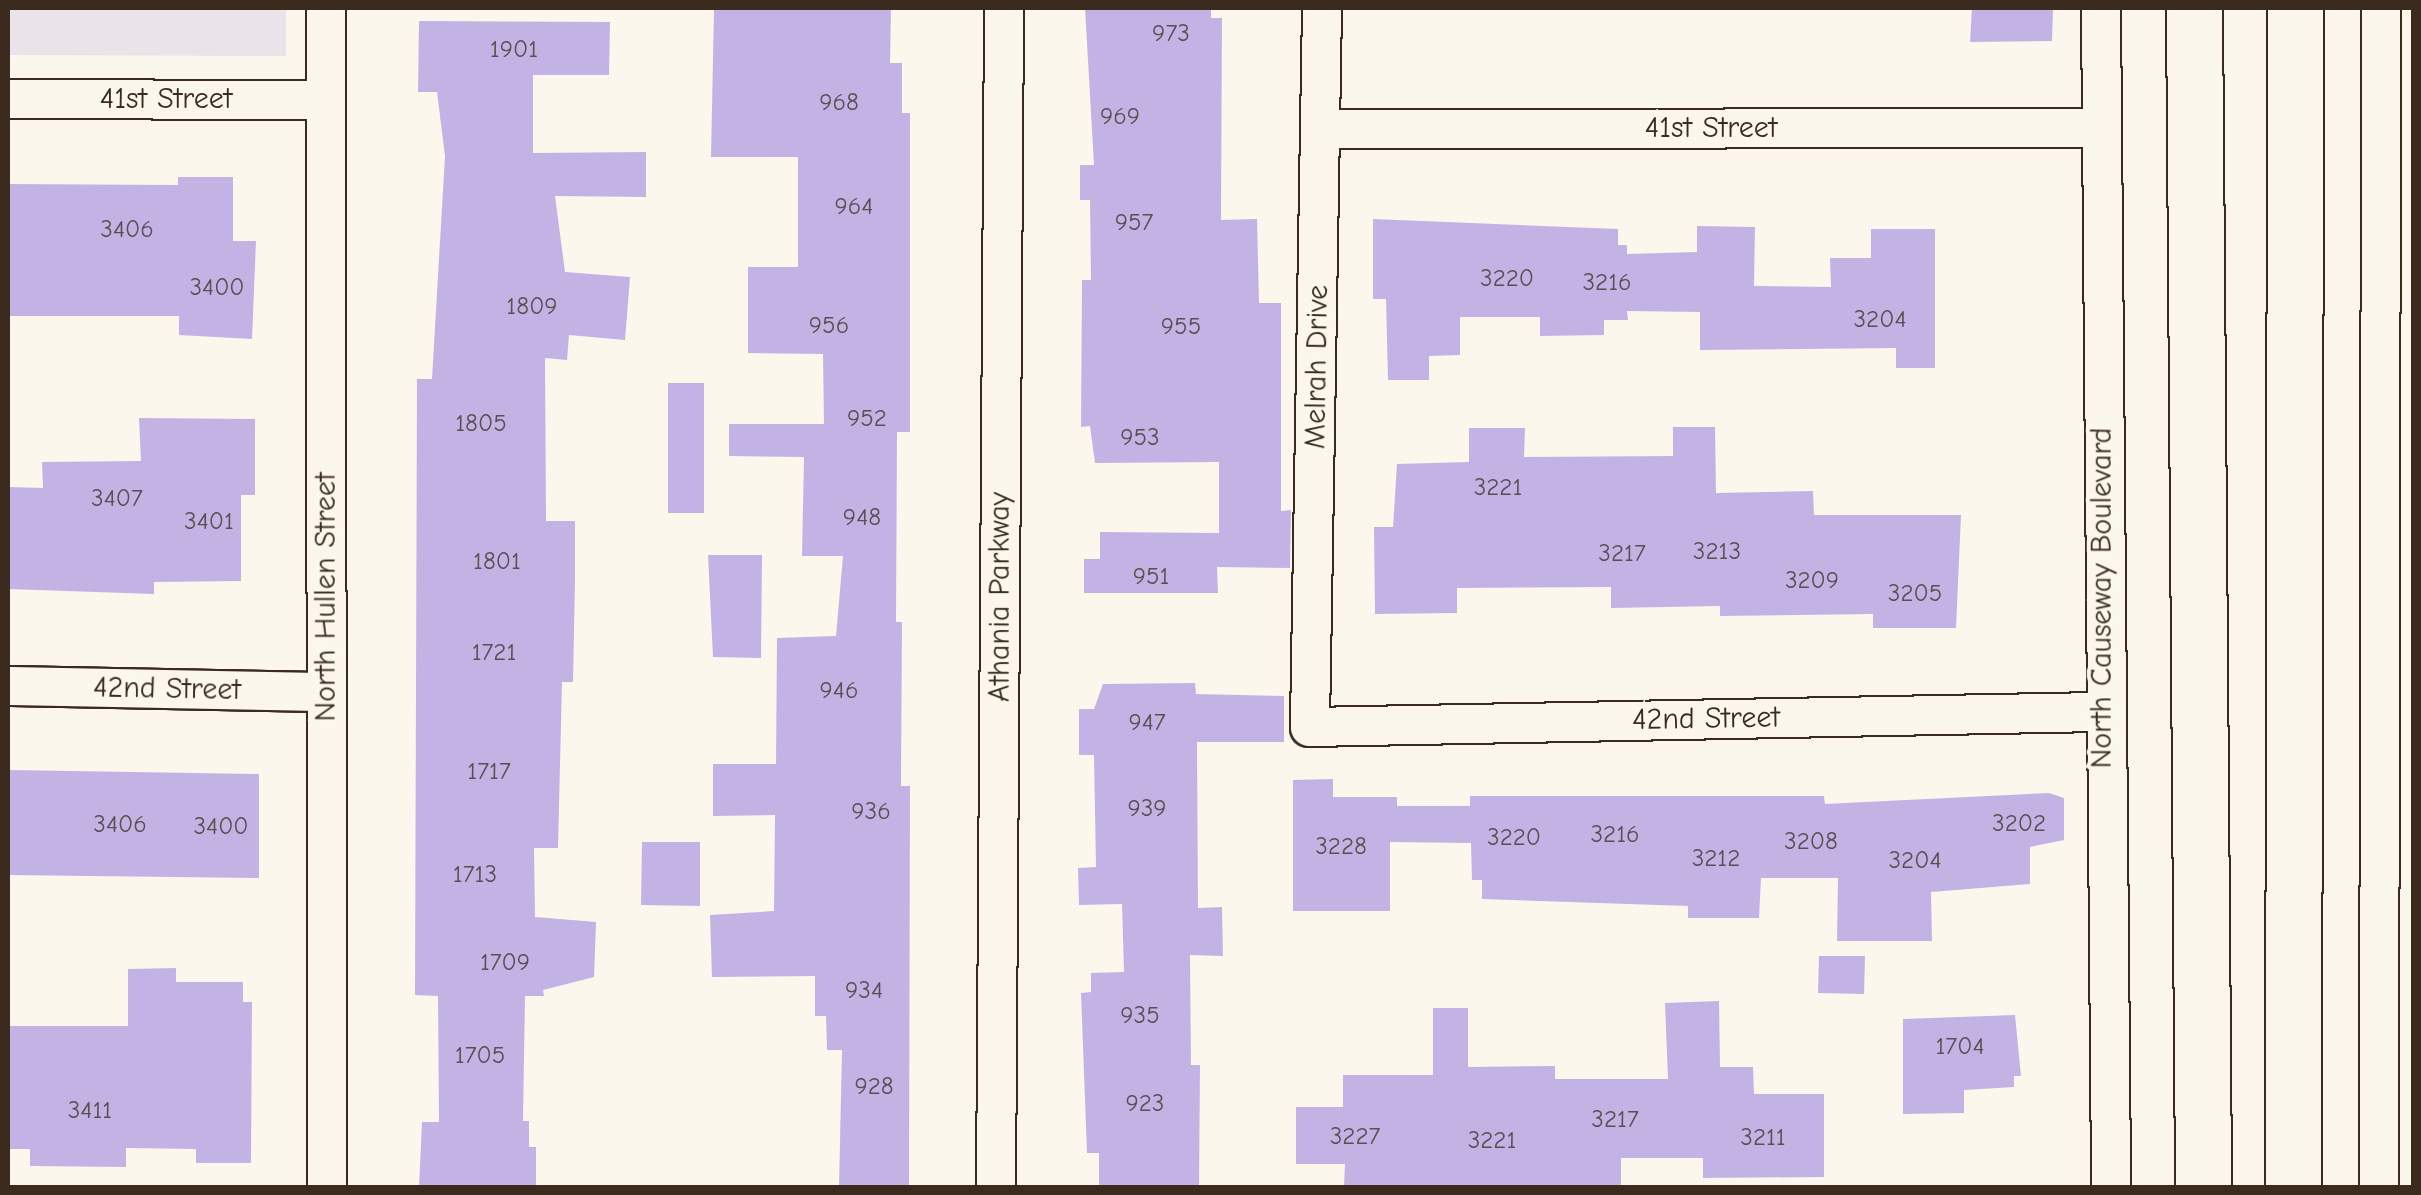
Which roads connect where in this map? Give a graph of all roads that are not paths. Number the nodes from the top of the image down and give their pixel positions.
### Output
1 (326, 8) edge
2 (1004, 8) edge
3 (1322, 8) edge
4 (2101, 8) edge
5 (2194, 8) edge
6 (2295, 8) edge
7 (2381, 8) edge
8 (8, 99) edge
9 (325, 100) junction
10 (2100, 128) junction
11 (1322, 129) junction
12 (2398, 131) edge
13 (8, 686) edge
14 (326, 692) junction
15 (2398, 705) edge
16 (2102, 712) junction
17 (1310, 727) joint
18 (327, 1188) edge
19 (996, 1188) edge
20 (2111, 1188) edge
21 (2203, 1188) edge
22 (2292, 1188) edge
23 (2379, 1188) edge

1 - 9 street, North Hullen Street
2 - 19 street, Athania Parkway
3 - 11 street, Melrah Drive
4 - 10 street, North Causeway Boulevard
5 - 21 highway
6 - 22 highway
7 - 12 street
8 - 9 street, 41st Street
9 - 14 street, North Hullen Street
10 - 11 street, 41st Street
10 - 16 street, North Causeway Boulevard
11 - 17 street, Melrah Drive
12 - 15 street
13 - 14 street, 42nd Street
14 - 18 street, North Hullen Street
15 - 23 street
16 - 17 street, 42nd Street
16 - 20 street, North Causeway Boulevard

